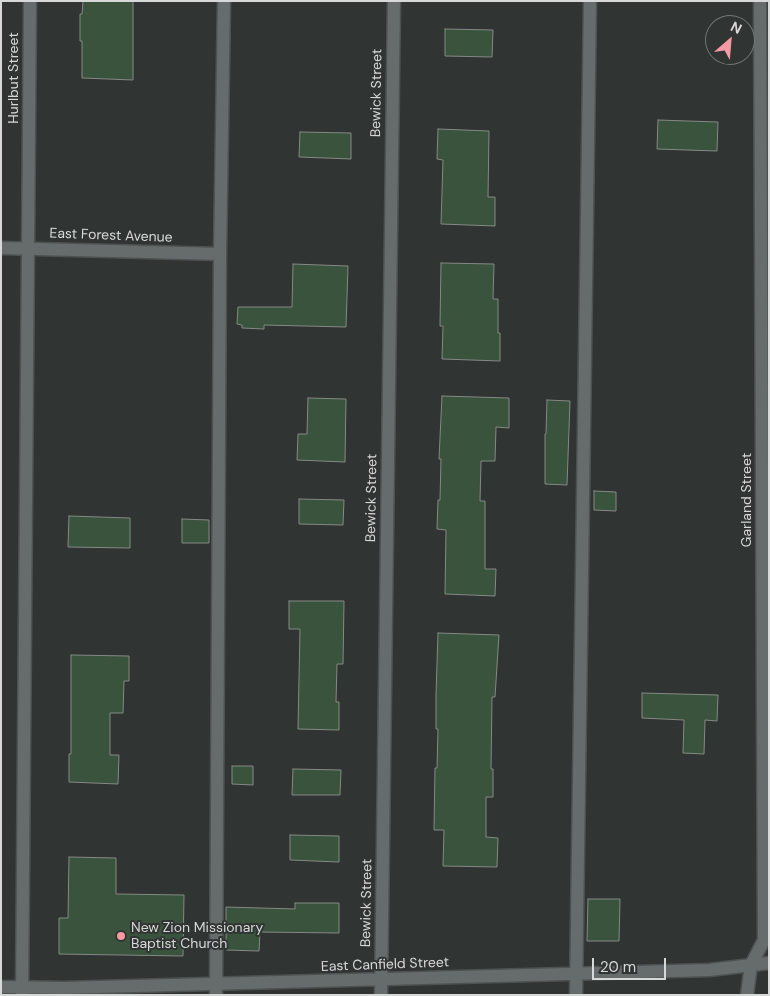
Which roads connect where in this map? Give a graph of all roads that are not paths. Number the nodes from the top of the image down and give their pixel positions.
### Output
1 (30, 1) edge
2 (224, 1) edge
3 (394, 1) edge
4 (590, 1) edge
5 (760, 1) edge
6 (764, 49) edge
7 (1, 248) edge
8 (28, 249) junction
9 (220, 254) junction
10 (769, 963) edge
11 (751, 965) junction
12 (576, 974) junction
13 (381, 980) junction
14 (1, 987) edge
15 (216, 989) edge
16 (22, 991) edge
17 (381, 995) edge
18 (576, 995) edge
19 (747, 995) edge

1 - 8 street, Hurlbut Street
2 - 9 street
3 - 13 street, Bewick Street
4 - 12 street
5 - 6 street, Garland Street
6 - 11 street, Garland Street
7 - 8 street, East Forest Avenue
8 - 9 street, East Forest Avenue
8 - 16 street, Hurlbut Street
9 - 15 street
10 - 11 street, East Canfield Street
11 - 12 street, East Canfield Street
11 - 19 street, Garland Street
12 - 13 street, East Canfield Street
12 - 18 street
13 - 15 street, East Canfield Street
13 - 17 street, Bewick Street
14 - 16 street, East Canfield Street
15 - 16 street, East Canfield Street

